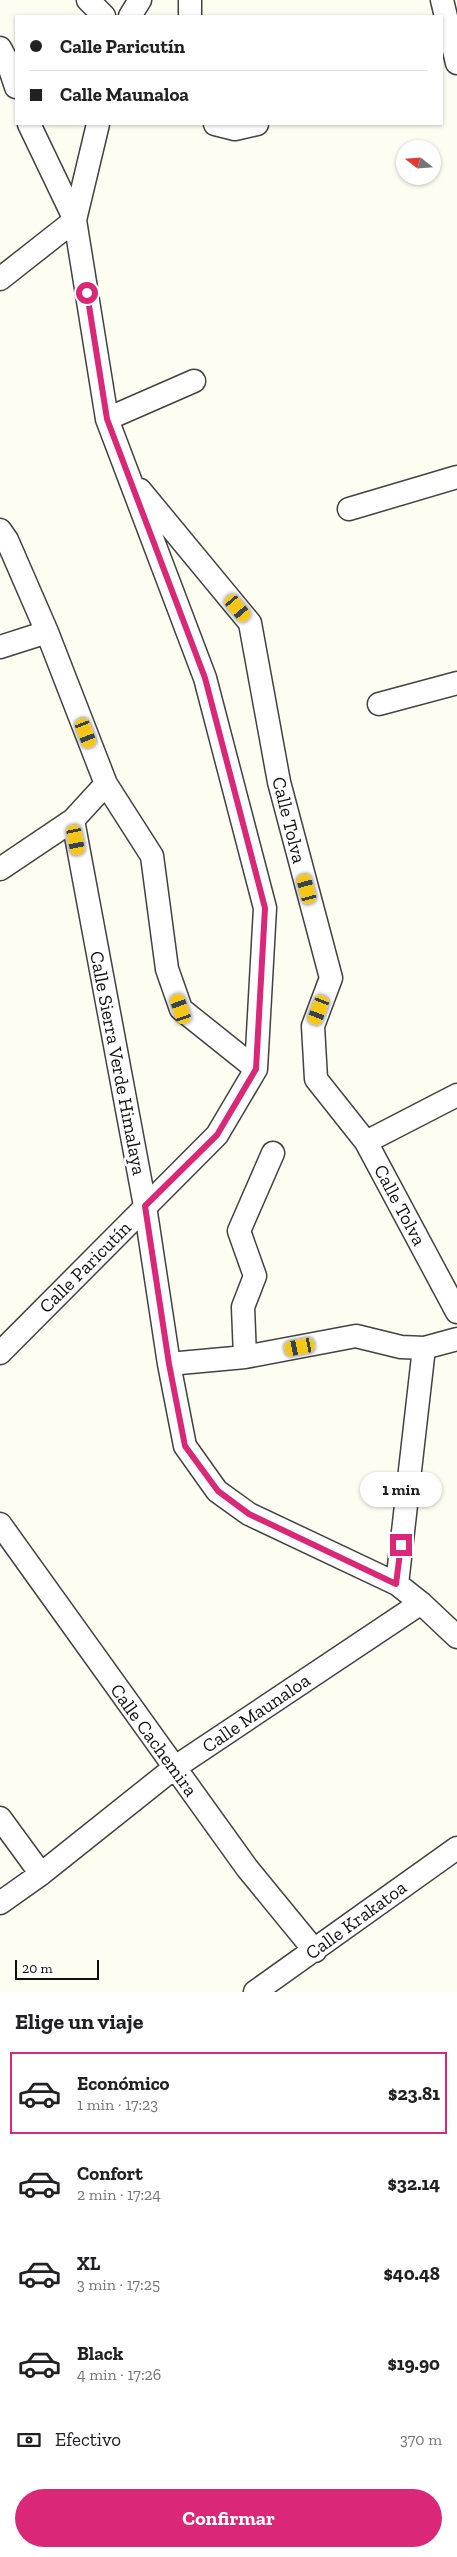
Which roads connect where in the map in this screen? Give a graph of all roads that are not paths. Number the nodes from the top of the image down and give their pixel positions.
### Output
1 (88, 0) edge
2 (140, 0) edge
3 (190, 0) edge
4 (442, 0) edge
5 (103, 15) edge
6 (131, 15) edge
7 (190, 15) edge
8 (0, 48) edge
9 (453, 61) edge
10 (15, 84) edge
11 (29, 125) edge
12 (98, 125) edge
13 (219, 125) edge
14 (252, 126) edge
15 (75, 220) junction
16 (0, 279) edge
17 (194, 380) dead end
18 (107, 419) junction
19 (128, 476) junction
20 (457, 477) edge
21 (349, 508) dead end
22 (0, 530) edge
23 (47, 632) junction
24 (0, 647) edge
25 (457, 683) edge
26 (378, 704) dead end
27 (106, 784) junction
28 (73, 820) junction
29 (0, 869) edge
30 (256, 1069) junction
31 (457, 1095) edge
32 (366, 1142) junction
33 (273, 1153) dead end
34 (145, 1206) junction
35 (457, 1312) edge
36 (457, 1339) edge
37 (424, 1348) junction
38 (0, 1353) edge
39 (245, 1358) junction
40 (169, 1364) junction
41 (0, 1524) edge
42 (396, 1584) junction
43 (421, 1603) junction
44 (457, 1637) edge
45 (174, 1768) junction
46 (0, 1818) edge
47 (457, 1848) edge
48 (41, 1874) junction
49 (0, 1903) edge
50 (315, 1950) junction
51 (255, 1992) edge

1 - 5 street
2 - 6 street
3 - 7 street
4 - 9 street
8 - 10 street
11 - 15 street
12 - 15 street
13 - 14 street
15 - 16 street
15 - 18 street, Calle Paricutín
17 - 18 street
18 - 19 street, Calle Paricutín
19 - 30 street, Calle Paricutín
19 - 32 street, Calle Tolva
20 - 21 street
22 - 23 street
23 - 24 street
23 - 27 street
25 - 26 street
27 - 28 street
27 - 30 street
28 - 29 street
28 - 34 street, Calle Sierra Verde Himalaya
30 - 34 street, Calle Paricutín
31 - 32 street
32 - 35 street, Calle Tolva
33 - 39 street
34 - 38 street, Calle Paricutín
34 - 40 street, Calle Sierra Verde Himalaya
36 - 37 street
37 - 39 street
37 - 42 street
39 - 40 street
40 - 42 street, Calle Sierra Verde Himalaya
41 - 45 street, Calle Cachemira
42 - 43 street, Calle Sierra Verde Himalaya
43 - 44 street, Calle Sierra Verde Himalaya
43 - 45 street, Calle Maunaloa
45 - 48 street, Calle Maunaloa
45 - 50 street, Calle Cachemira
46 - 48 street
47 - 50 street, Calle Krakatoa
48 - 49 street, Calle Maunaloa
50 - 51 street, Calle Krakatoa

